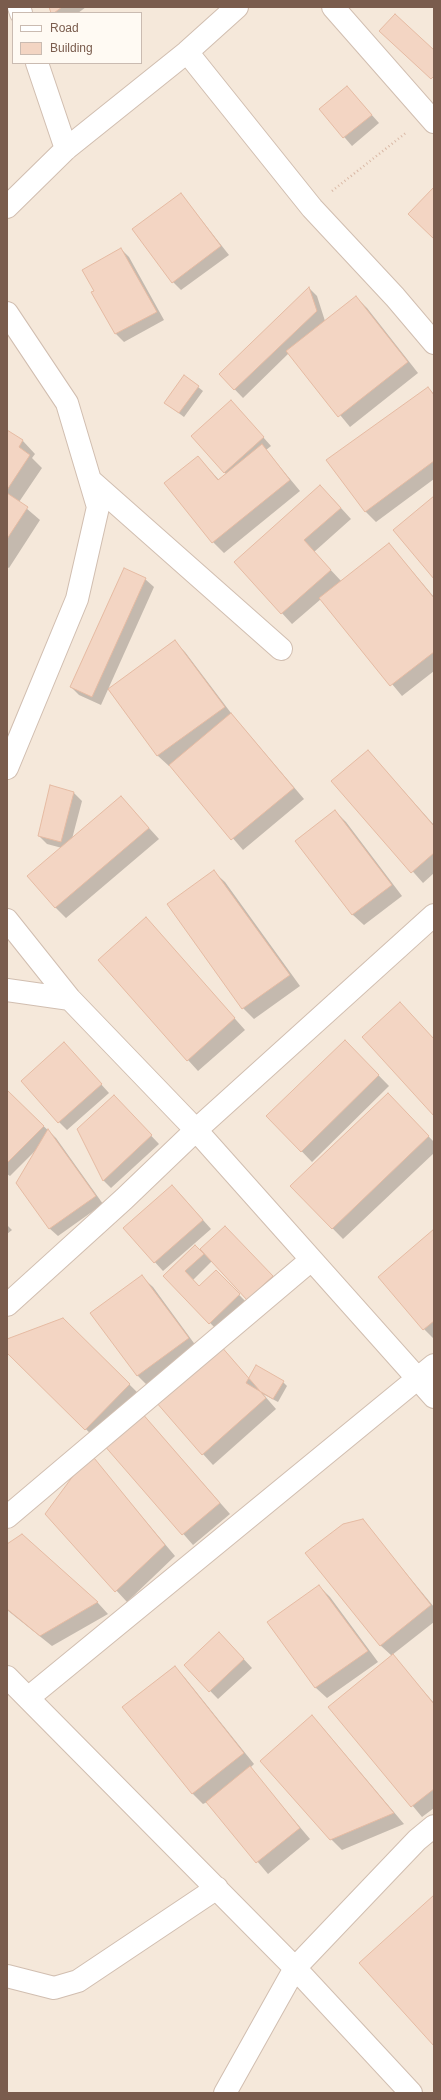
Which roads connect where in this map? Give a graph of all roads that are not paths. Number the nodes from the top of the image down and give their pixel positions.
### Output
1 (237, 7) edge
2 (333, 7) edge
3 (187, 52) junction
4 (37, 64) edge
5 (431, 118) edge
6 (66, 149) junction
7 (7, 207) edge
8 (7, 313) edge
9 (434, 343) edge
10 (90, 480) junction
11 (281, 649) dead end
12 (7, 768) edge
13 (434, 915) edge
14 (7, 920) edge
15 (7, 990) edge
16 (70, 999) junction
17 (196, 1130) junction
18 (311, 1260) junction
19 (7, 1305) edge
20 (426, 1372) edge
21 (434, 1397) edge
22 (7, 1517) edge
23 (7, 1677) edge
24 (28, 1698) junction
25 (434, 1826) edge
26 (217, 1888) junction
27 (295, 1968) junction
28 (7, 1976) edge
29 (225, 2093) edge
30 (411, 2093) edge

1 - 3 street
2 - 5 street
3 - 6 street
3 - 9 street
4 - 6 street
6 - 7 street
8 - 10 street
10 - 11 street
10 - 12 street
13 - 17 street
14 - 16 street
15 - 16 street
16 - 17 street
17 - 18 street
17 - 19 street
18 - 20 street
18 - 22 street
20 - 21 street
20 - 24 street
23 - 24 street
24 - 26 street
25 - 27 street
26 - 27 street
26 - 28 street
27 - 29 street
27 - 30 street

